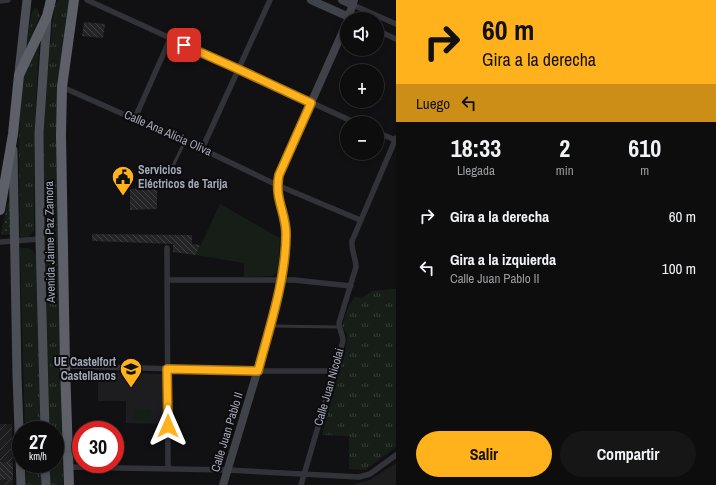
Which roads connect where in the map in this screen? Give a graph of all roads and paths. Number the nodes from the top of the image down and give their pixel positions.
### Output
1 (8, 0) edge
2 (27, 0) edge
3 (51, 0) edge
4 (74, 0) edge
5 (87, 0) edge
6 (270, 0) edge
7 (311, 0) edge
8 (342, 0) edge
9 (0, 1) edge
10 (354, 3) edge
11 (340, 14) edge
12 (47, 16) junction
13 (396, 24) edge
14 (384, 33) edge
15 (170, 39) junction
16 (396, 39) edge
17 (340, 41) edge
18 (238, 69) junction
19 (19, 75) junction
20 (62, 87) junction
21 (311, 103) junction
22 (340, 116) edge
23 (135, 118) junction
24 (13, 134) junction
25 (384, 135) edge
26 (396, 139) edge
27 (186, 141) junction
28 (202, 149) junction
29 (170, 172) dead end
30 (277, 185) junction
31 (0, 210) edge
32 (360, 220) junction
33 (40, 239) junction
34 (14, 241) junction
35 (0, 242) edge
36 (167, 248) dead end
37 (167, 280) junction
38 (281, 280) junction
39 (351, 286) junction
40 (270, 326) junction
41 (339, 327) junction
42 (65, 366) junction
43 (167, 369) junction
44 (258, 371) junction
45 (334, 371) junction
46 (44, 421) edge
47 (396, 455) edge
48 (68, 467) junction
49 (168, 468) junction
50 (228, 470) junction
51 (45, 473) edge
52 (304, 474) junction
53 (21, 485) edge
54 (46, 485) edge
55 (69, 485) edge
56 (223, 485) edge
57 (301, 485) edge

1 - 9 street
2 - 19 main road
3 - 12 highway, Avenida Jaime Paz Zamora
4 - 20 highway, Avenida Jaime Paz Zamora
5 - 15 street
6 - 18 street
7 - 11 street
8 - 10 street
10 - 13 street
12 - 19 highway
12 - 33 main road, Avenida Jaime Paz Zamora
14 - 16 street
15 - 18 street
15 - 23 street
17 - 21 street, Calle Juan Pablo II
18 - 21 street
18 - 28 street
19 - 24 highway
20 - 23 street, Calle Ana Alicia Oliva
20 - 42 highway, Avenida Jaime Paz Zamora
21 - 22 street
21 - 30 street, Calle Juan Pablo II
23 - 27 street, Calle Ana Alicia Oliva
24 - 31 highway
24 - 34 main road
25 - 26 street
26 - 32 street, Calle Juan Nicolai
27 - 28 street, Calle Ana Alicia Oliva
27 - 29 lane
28 - 30 street, Calle Ana Alicia Oliva
30 - 32 street, Calle Ana Alicia Oliva
30 - 38 street, Calle Juan Pablo II
32 - 39 street, Calle Juan Nicolai
33 - 34 street
33 - 46 main road, Avenida Jaime Paz Zamora
34 - 35 street
34 - 53 main road
36 - 37 street
37 - 38 street
37 - 43 street
38 - 39 street
38 - 40 street, Calle Juan Pablo II
39 - 41 street, Calle Juan Nicolai
40 - 41 lane
40 - 44 street, Calle Juan Pablo II
41 - 45 street, Calle Juan Nicolai
42 - 43 street
42 - 48 highway, Avenida Jaime Paz Zamora
43 - 44 street
43 - 49 street
44 - 45 street
44 - 50 street, Calle Juan Pablo II
45 - 52 street, Calle Juan Nicolai
47 - 52 street
48 - 49 street
48 - 55 highway, Avenida Jaime Paz Zamora
49 - 50 street
50 - 52 street
50 - 56 street, Calle Juan Pablo II
51 - 54 main road
52 - 57 street, Calle Juan Nicolai

